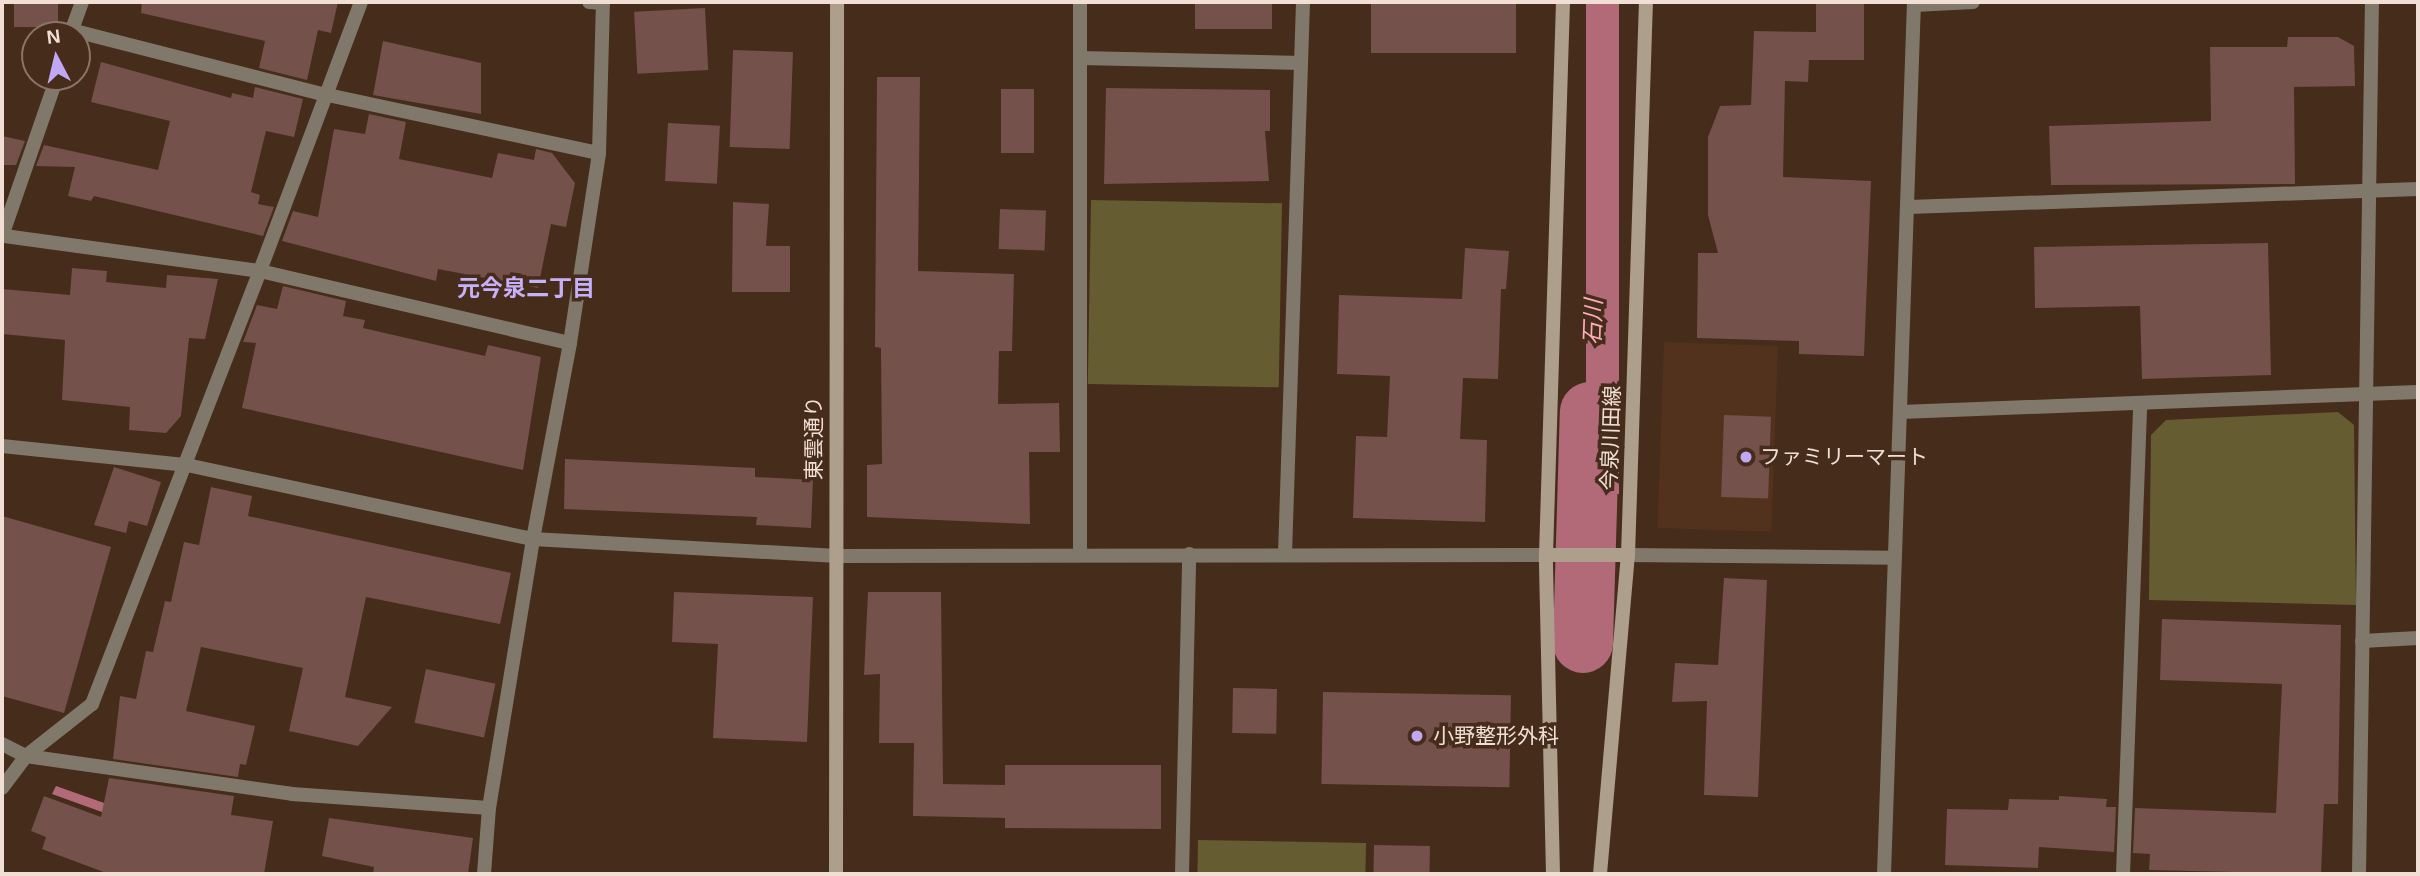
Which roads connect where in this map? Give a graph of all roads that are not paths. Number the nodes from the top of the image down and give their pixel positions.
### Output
1 (82, 2) edge
2 (361, 2) edge
3 (598, 2) edge
4 (837, 2) edge
5 (1080, 2) edge
6 (1303, 2) edge
7 (1563, 2) edge
8 (1646, 2) edge
9 (1973, 2) edge
10 (2372, 2) edge
11 (1914, 3) edge
12 (75, 21) edge
13 (91, 38) edge
14 (1080, 58) junction
15 (1301, 63) junction
16 (52, 91) edge
17 (323, 94) junction
18 (599, 153) junction
19 (2418, 189) edge
20 (2369, 191) junction
21 (1909, 207) junction
22 (4, 236) edge
23 (260, 271) junction
24 (570, 343) junction
25 (2418, 392) edge
26 (2366, 394) junction
27 (2140, 403) junction
28 (1901, 412) junction
29 (2, 446) edge
30 (187, 465) junction
31 (533, 539) junction
32 (1189, 554) junction
33 (1285, 554) junction
34 (1080, 555) junction
35 (1546, 555) junction
36 (1628, 555) junction
37 (834, 556) junction
38 (1893, 558) junction
39 (2418, 638) edge
40 (2362, 641) junction
41 (2, 744) edge
42 (26, 756) junction
43 (2, 789) edge
44 (489, 808) junction
45 (484, 874) edge
46 (836, 874) edge
47 (1182, 874) edge
48 (1553, 874) edge
49 (1600, 874) edge
50 (1884, 874) edge
51 (2123, 874) edge
52 (2359, 874) edge

1 - 12 street
2 - 17 street
3 - 18 street
4 - 37 street, 東雲通り
5 - 14 street
6 - 15 street
7 - 35 street
8 - 36 street, 今泉川田線
9 - 11 street
10 - 20 street
11 - 21 street
13 - 17 street
14 - 15 street
14 - 34 street
15 - 33 street
16 - 22 street
17 - 18 street
17 - 23 street
18 - 24 street
19 - 20 street
20 - 21 street
20 - 26 street
21 - 28 street
22 - 23 street
23 - 24 street
23 - 30 street
24 - 31 street
25 - 26 street
26 - 27 street
26 - 40 street
27 - 28 street
27 - 51 street
28 - 38 street
29 - 30 street
30 - 31 street
30 - 42 street
31 - 37 street
31 - 44 street
32 - 33 street
32 - 34 street
32 - 47 street
33 - 35 street
34 - 37 street
35 - 36 street
35 - 48 street
36 - 38 street
36 - 49 street, 今泉川田線
37 - 46 street, 東雲通り
38 - 50 street
39 - 40 street
40 - 52 street
41 - 42 street
42 - 43 street
42 - 44 street
44 - 45 street

